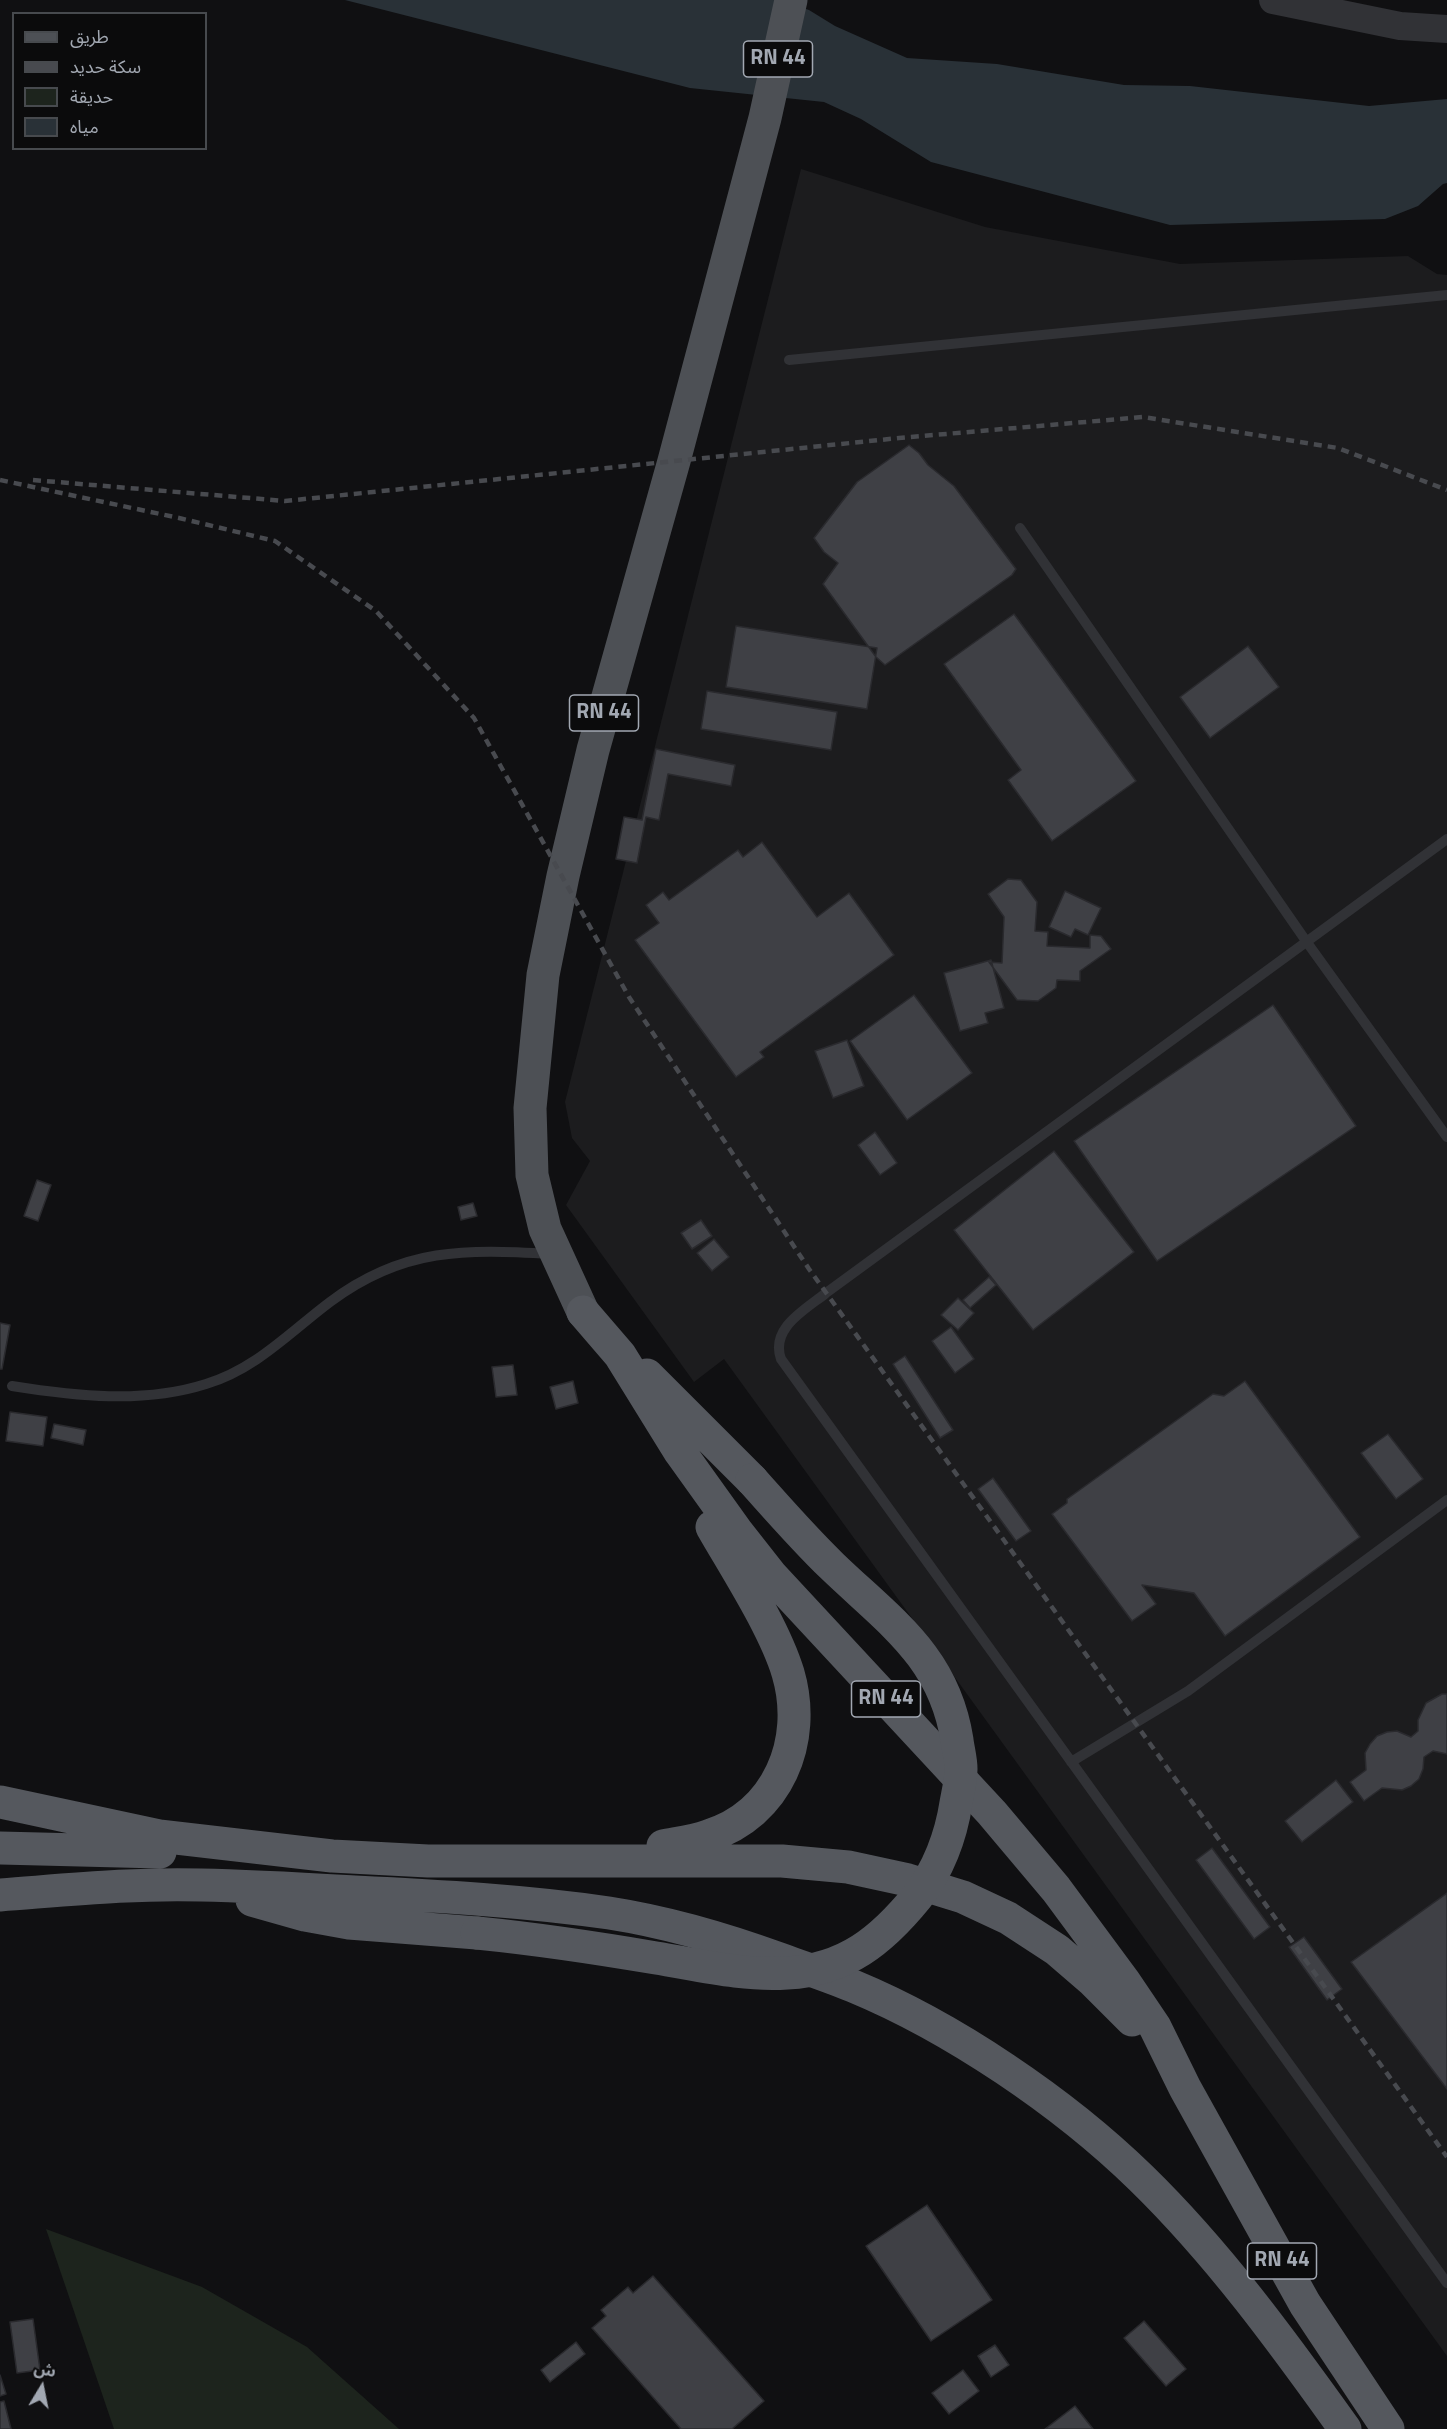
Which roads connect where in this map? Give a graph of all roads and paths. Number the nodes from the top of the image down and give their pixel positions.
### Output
1 (791, 0) edge
2 (1273, 0) edge
3 (1319, 5) edge
4 (1447, 29) edge
5 (1447, 295) edge
6 (789, 360) dead end
7 (1020, 528) dead end
8 (1447, 839) edge
9 (1306, 940) junction
10 (1447, 1137) edge
11 (555, 1254) junction
12 (583, 1312) junction
13 (620, 1354) junction
14 (12, 1386) dead end
15 (1447, 1500) edge
16 (1071, 1762) junction
17 (0, 1802) edge
18 (0, 1848) edge
19 (333, 1856) junction
20 (533, 1861) junction
21 (198, 1884) junction
22 (0, 1895) edge
23 (1185, 2088) junction
24 (1447, 2283) edge
25 (1345, 2429) edge
26 (1388, 2429) edge

1 - 11 main road, RN 44
2 - 3 street
3 - 4 street
5 - 6 lane
7 - 9 lane
8 - 9 lane
9 - 10 lane
9 - 16 lane
11 - 12 main road, RN 44
11 - 14 lane
12 - 13 highway, RN 44
12 - 20 highway
13 - 21 highway, bridge
13 - 23 highway, RN 44
15 - 16 lane
16 - 24 lane
17 - 19 highway
18 - 19 highway
19 - 20 highway
20 - 23 highway
21 - 22 highway
21 - 25 highway
23 - 26 highway, RN 44

